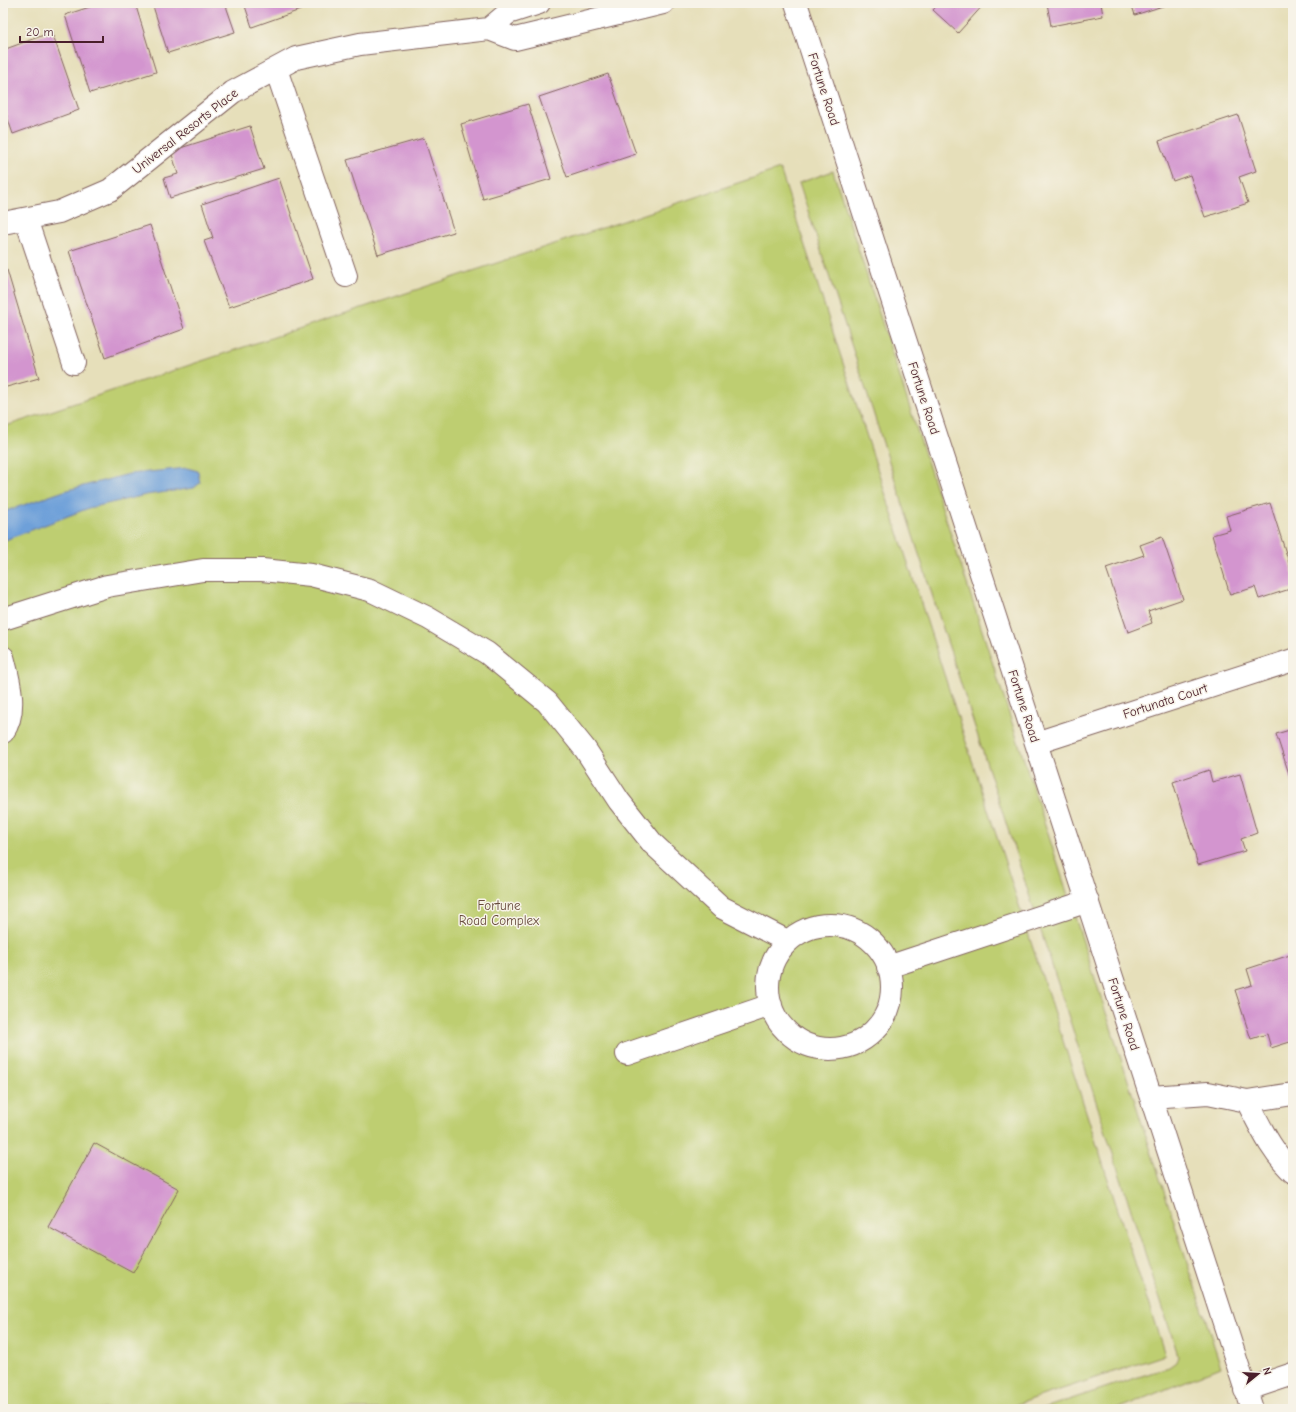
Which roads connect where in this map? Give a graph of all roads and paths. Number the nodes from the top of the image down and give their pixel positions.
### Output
1 (539, 3) edge
2 (546, 3) edge
3 (663, 3) edge
4 (796, 3) edge
5 (635, 7) edge
6 (555, 28) junction
7 (488, 29) junction
8 (276, 69) junction
9 (26, 218) junction
10 (3, 223) edge
11 (346, 276) dead end
12 (74, 363) dead end
13 (3, 619) edge
14 (3, 657) edge
15 (1293, 660) edge
16 (3, 732) edge
17 (1036, 743) junction
18 (1088, 901) junction
19 (787, 941) junction
20 (888, 967) junction
21 (771, 1005) junction
22 (627, 1054) dead end
23 (1293, 1094) edge
24 (1151, 1097) junction
25 (1247, 1101) junction
26 (1293, 1172) edge
27 (1293, 1374) edge
28 (1248, 1399) edge

1 - 7 street
2 - 6 street
3 - 5 street, Universal Resorts Place
4 - 17 street, Fortune Road
5 - 6 street, Universal Resorts Place
6 - 7 street, Universal Resorts Place
7 - 8 street, Universal Resorts Place
8 - 9 street, Universal Resorts Place
8 - 11 street
9 - 10 street, Universal Resorts Place
9 - 12 street
13 - 19 street
14 - 16 street
15 - 17 street, Fortunata Court
17 - 18 street, Fortune Road
18 - 20 street
18 - 24 street, Fortune Road
19 - 20 street
19 - 21 street
20 - 21 street
21 - 22 street
23 - 25 street
24 - 25 street
24 - 28 street, Fortune Road
25 - 26 street
27 - 28 street

